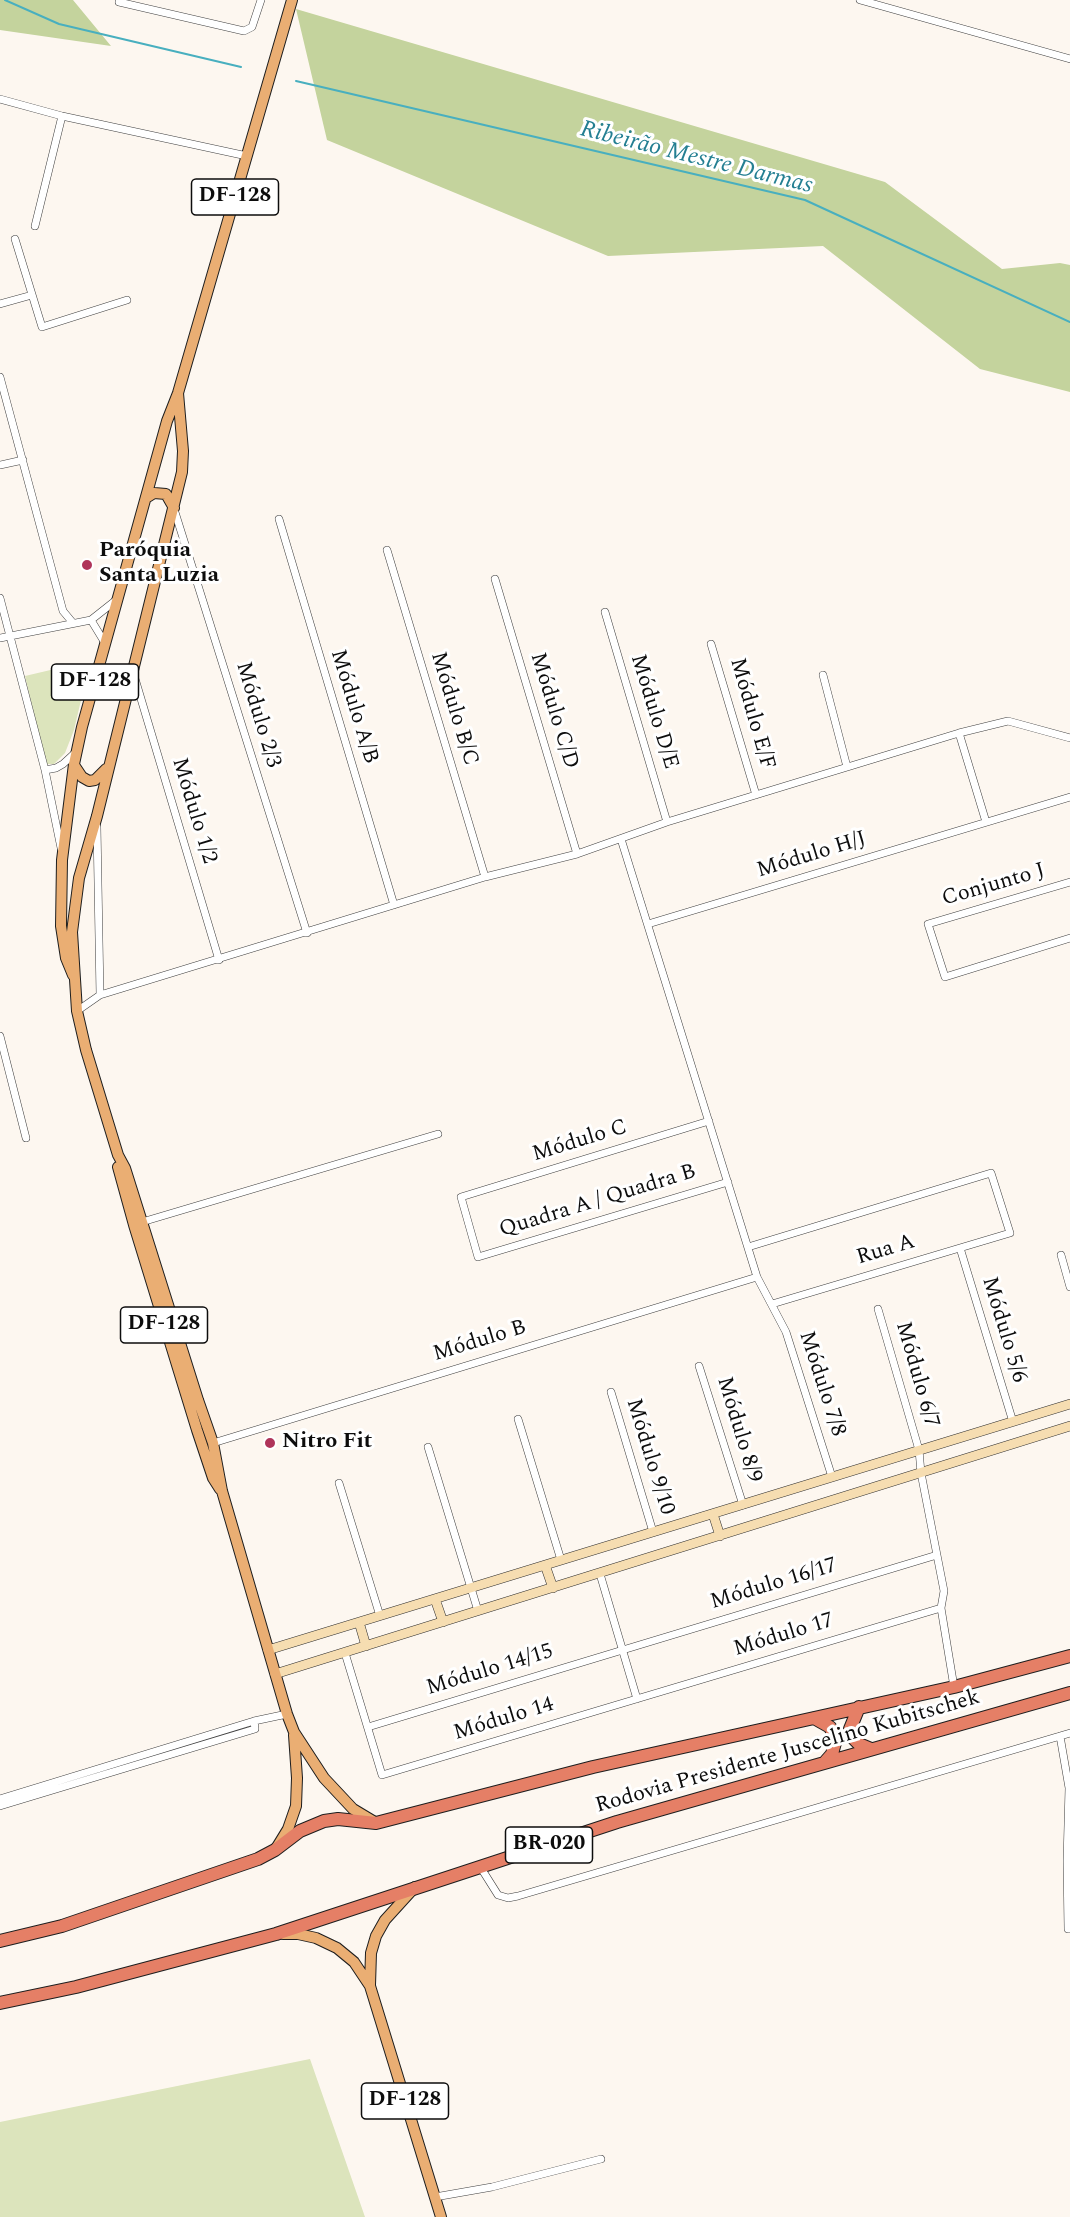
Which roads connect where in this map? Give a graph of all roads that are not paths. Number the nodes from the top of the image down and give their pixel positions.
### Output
1 (261, 0) edge
2 (292, 0) edge
3 (860, 0) edge
4 (119, 2) dead end
5 (1070, 59) edge
6 (0, 99) edge
7 (62, 116) junction
8 (247, 156) junction
9 (35, 226) dead end
10 (15, 239) dead end
11 (32, 295) junction
12 (127, 300) dead end
13 (0, 304) edge
14 (0, 377) edge
15 (178, 393) junction
16 (23, 460) junction
17 (0, 465) edge
18 (146, 498) junction
19 (174, 508) junction
20 (279, 519) dead end
21 (387, 550) dead end
22 (495, 579) dead end
23 (0, 598) edge
24 (118, 598) junction
25 (604, 612) dead end
26 (91, 620) junction
27 (73, 623) junction
28 (9, 636) junction
29 (0, 638) edge
30 (105, 644) junction
31 (711, 644) dead end
32 (133, 671) junction
33 (823, 675) dead end
34 (959, 733) junction
35 (1070, 738) edge
36 (77, 751) junction
37 (74, 764) junction
38 (847, 767) junction
39 (108, 768) junction
40 (45, 770) junction
41 (756, 795) junction
42 (1070, 797) edge
43 (97, 816) junction
44 (667, 822) junction
45 (986, 822) junction
46 (621, 839) junction
47 (577, 854) junction
48 (62, 856) junction
49 (485, 878) junction
50 (1070, 882) edge
51 (394, 905) junction
52 (648, 924) junction
53 (307, 933) junction
54 (1070, 938) edge
55 (219, 960) junction
56 (74, 978) junction
57 (100, 995) junction
58 (77, 1011) junction
59 (0, 1036) edge
60 (710, 1121) junction
61 (438, 1134) dead end
62 (26, 1138) dead end
63 (118, 1155) junction
64 (728, 1182) junction
65 (142, 1222) junction
66 (748, 1246) junction
67 (960, 1248) junction
68 (1061, 1255) dead end
69 (478, 1257) joint
70 (758, 1276) junction
71 (159, 1277) junction
72 (1070, 1287) edge
73 (155, 1295) junction
74 (772, 1304) junction
75 (878, 1309) dead end
76 (699, 1366) dead end
77 (610, 1392) dead end
78 (186, 1396) junction
79 (198, 1400) junction
80 (1070, 1404) edge
81 (518, 1419) dead end
82 (1013, 1422) junction
83 (1070, 1426) edge
84 (196, 1430) junction
85 (213, 1443) junction
86 (428, 1447) dead end
87 (919, 1450) junction
88 (209, 1466) junction
89 (921, 1473) junction
90 (832, 1477) junction
91 (339, 1483) dead end
92 (222, 1491) junction
93 (743, 1504) junction
94 (713, 1514) junction
95 (653, 1532) junction
96 (720, 1536) junction
97 (936, 1555) junction
98 (561, 1560) junction
99 (545, 1565) junction
100 (600, 1574) junction
101 (470, 1588) junction
102 (553, 1588) junction
103 (435, 1599) junction
104 (942, 1608) junction
105 (478, 1611) junction
106 (380, 1616) junction
107 (359, 1622) junction
108 (443, 1622) junction
109 (366, 1646) junction
110 (622, 1649) junction
111 (268, 1650) junction
112 (345, 1653) junction
113 (1070, 1656) edge
114 (275, 1674) junction
115 (954, 1687) junction
116 (1070, 1693) edge
117 (637, 1699) junction
118 (859, 1707) junction
119 (287, 1714) junction
120 (814, 1718) junction
121 (254, 1721) junction
122 (368, 1727) junction
123 (294, 1732) junction
124 (1070, 1732) edge
125 (1060, 1736) junction
126 (871, 1749) junction
127 (825, 1761) junction
128 (1069, 1788) edge
129 (0, 1799) edge
130 (0, 1806) edge
131 (376, 1823) junction
132 (275, 1850) junction
133 (1068, 1860) edge
134 (481, 1868) junction
135 (415, 1887) junction
136 (1069, 1928) edge
137 (276, 1934) junction
138 (0, 1941) edge
139 (370, 1986) junction
140 (0, 2003) edge
141 (601, 2159) dead end
142 (435, 2197) junction
143 (441, 2217) edge

1 - 4 street
2 - 8 main road, DF-128 / DF-128
3 - 5 street
6 - 7 street
7 - 8 street
7 - 9 street
8 - 15 main road, DF-128 / DF-128
10 - 11 street
11 - 12 street
11 - 13 street
14 - 16 street
15 - 18 main road, DF-128 / DF-128
15 - 19 main road, DF-128 / DF-128
16 - 17 street
16 - 27 street
18 - 19 main road
18 - 24 main road, DF-128 / DF-128
19 - 32 main road, DF-128 / DF-128
19 - 53 street, Módulo 2/3
20 - 51 street, Módulo A/B
21 - 49 street, Módulo B/C
22 - 47 street, Módulo C/D
23 - 28 street
24 - 26 street
24 - 30 main road, DF-128 / DF-128
25 - 44 street, Módulo D/E
26 - 27 street
26 - 30 street
27 - 28 street
28 - 29 street
28 - 40 street
30 - 36 main road, DF-128 / DF-128
31 - 41 street, Módulo E/F
32 - 39 main road, DF-128 / DF-128
32 - 55 street, Módulo 1/2
33 - 38 street
34 - 35 street
34 - 38 street
34 - 45 street
36 - 37 main road, DF-128 / DF-128
36 - 40 street
37 - 39 main road
37 - 48 main road, DF-128 / DF-128
38 - 41 street
39 - 43 main road, DF-128 / DF-128
40 - 48 street
41 - 44 street
42 - 45 street, Módulo H/J
43 - 56 main road, DF-128 / DF-128
43 - 57 street
44 - 46 street
45 - 52 street, Módulo H/J
46 - 47 street
46 - 52 street, Módulo 7/8
47 - 49 street
48 - 56 main road, DF-128 / DF-128
49 - 51 street
50 - 54 street, Conjunto J
51 - 53 street
52 - 60 street, Módulo 7/8
53 - 55 street
55 - 57 street
56 - 58 main road, DF-128 / DF-128
57 - 58 street
58 - 63 main road, DF-128 / DF-128
59 - 62 street
60 - 64 street, Módulo 7/8
60 - 69 street, Módulo C
61 - 65 street
63 - 65 main road, DF-128 / DF-128
63 - 73 main road, DF-128 / DF-128
64 - 66 street, Módulo 7/8
64 - 69 street, Quadra A / Quadra B
65 - 71 main road, DF-128 / DF-128
66 - 67 street, Rua A
66 - 70 street, Módulo 7/8
67 - 74 street, Rua A
67 - 82 street, Módulo 5/6
68 - 72 street
70 - 74 street, Módulo 7/8
70 - 85 street, Módulo B
71 - 73 main road
71 - 79 main road, DF-128 / DF-128
73 - 78 main road, DF-128 / DF-128
74 - 90 street, Módulo 7/8
75 - 87 street, Módulo 6/7
76 - 93 street, Módulo 8/9
77 - 95 street, Módulo 9/10
78 - 79 main road
78 - 84 main road, DF-128 / DF-128
79 - 85 main road, DF-128 / DF-128
80 - 82 street
81 - 98 street
82 - 87 street
83 - 89 street
84 - 85 main road
84 - 88 main road, DF-128 / DF-128
85 - 88 main road
85 - 92 main road, DF-128 / DF-128
86 - 101 street
87 - 89 street, Módulo 6/7
87 - 90 street
88 - 92 main road, DF-128 / DF-128
89 - 96 street
89 - 97 street, Módulo 6/7
90 - 93 street
91 - 106 street
92 - 111 main road, DF-128 / DF-128
93 - 94 street
94 - 95 street
94 - 96 street
95 - 98 street
96 - 100 street
97 - 104 street, Módulo 6/7
97 - 110 street, Módulo 16/17
98 - 99 street
99 - 101 street
99 - 102 street
100 - 102 street
100 - 110 street
101 - 103 street
101 - 105 street
102 - 105 street
103 - 106 street
103 - 108 street
104 - 115 street, Módulo 6/7
104 - 117 street, Módulo 17
105 - 108 street
106 - 107 street
107 - 109 street
107 - 111 street
108 - 109 street
109 - 112 street
110 - 117 street
110 - 122 street, Módulo 14/15
111 - 114 main road, DF-128 / DF-128
112 - 114 street
112 - 122 street
113 - 115 highway, Rodovia Presidente Juscelino Kubitschek
114 - 119 main road, DF-128 / DF-128
115 - 118 highway, Rodovia Presidente Juscelino Kubitschek
116 - 126 highway, Rodovia Presidente Juscelino Kubitschek / BR-020
117 - 122 street, Módulo 14
118 - 120 highway, Rodovia Presidente Juscelino Kubitschek
118 - 126 highway
119 - 121 street
119 - 123 main road, DF-128 / DF-128
120 - 127 highway
120 - 131 highway, Rodovia Presidente Juscelino Kubitschek
121 - 129 street
121 - 130 street
123 - 131 main road, DF-128 / DF-128
123 - 132 main road, DF-128 / DF-128
124 - 125 street
125 - 128 street
125 - 134 street
126 - 127 highway, Rodovia Presidente Juscelino Kubitschek / BR-020
127 - 134 highway, Rodovia Presidente Juscelino Kubitschek / BR-020
128 - 133 street
131 - 132 highway, Rodovia Presidente Juscelino Kubitschek
132 - 138 highway, Rodovia Presidente Juscelino Kubitschek
133 - 136 street
134 - 135 highway, Rodovia Presidente Juscelino Kubitschek / BR-020
135 - 137 highway, Rodovia Presidente Juscelino Kubitschek / BR-020
135 - 139 main road, DF-128
137 - 139 main road, DF-128
137 - 140 highway, Rodovia Presidente Juscelino Kubitschek / BR-020
139 - 142 main road, DF-128
141 - 142 street
142 - 143 main road, DF-128

